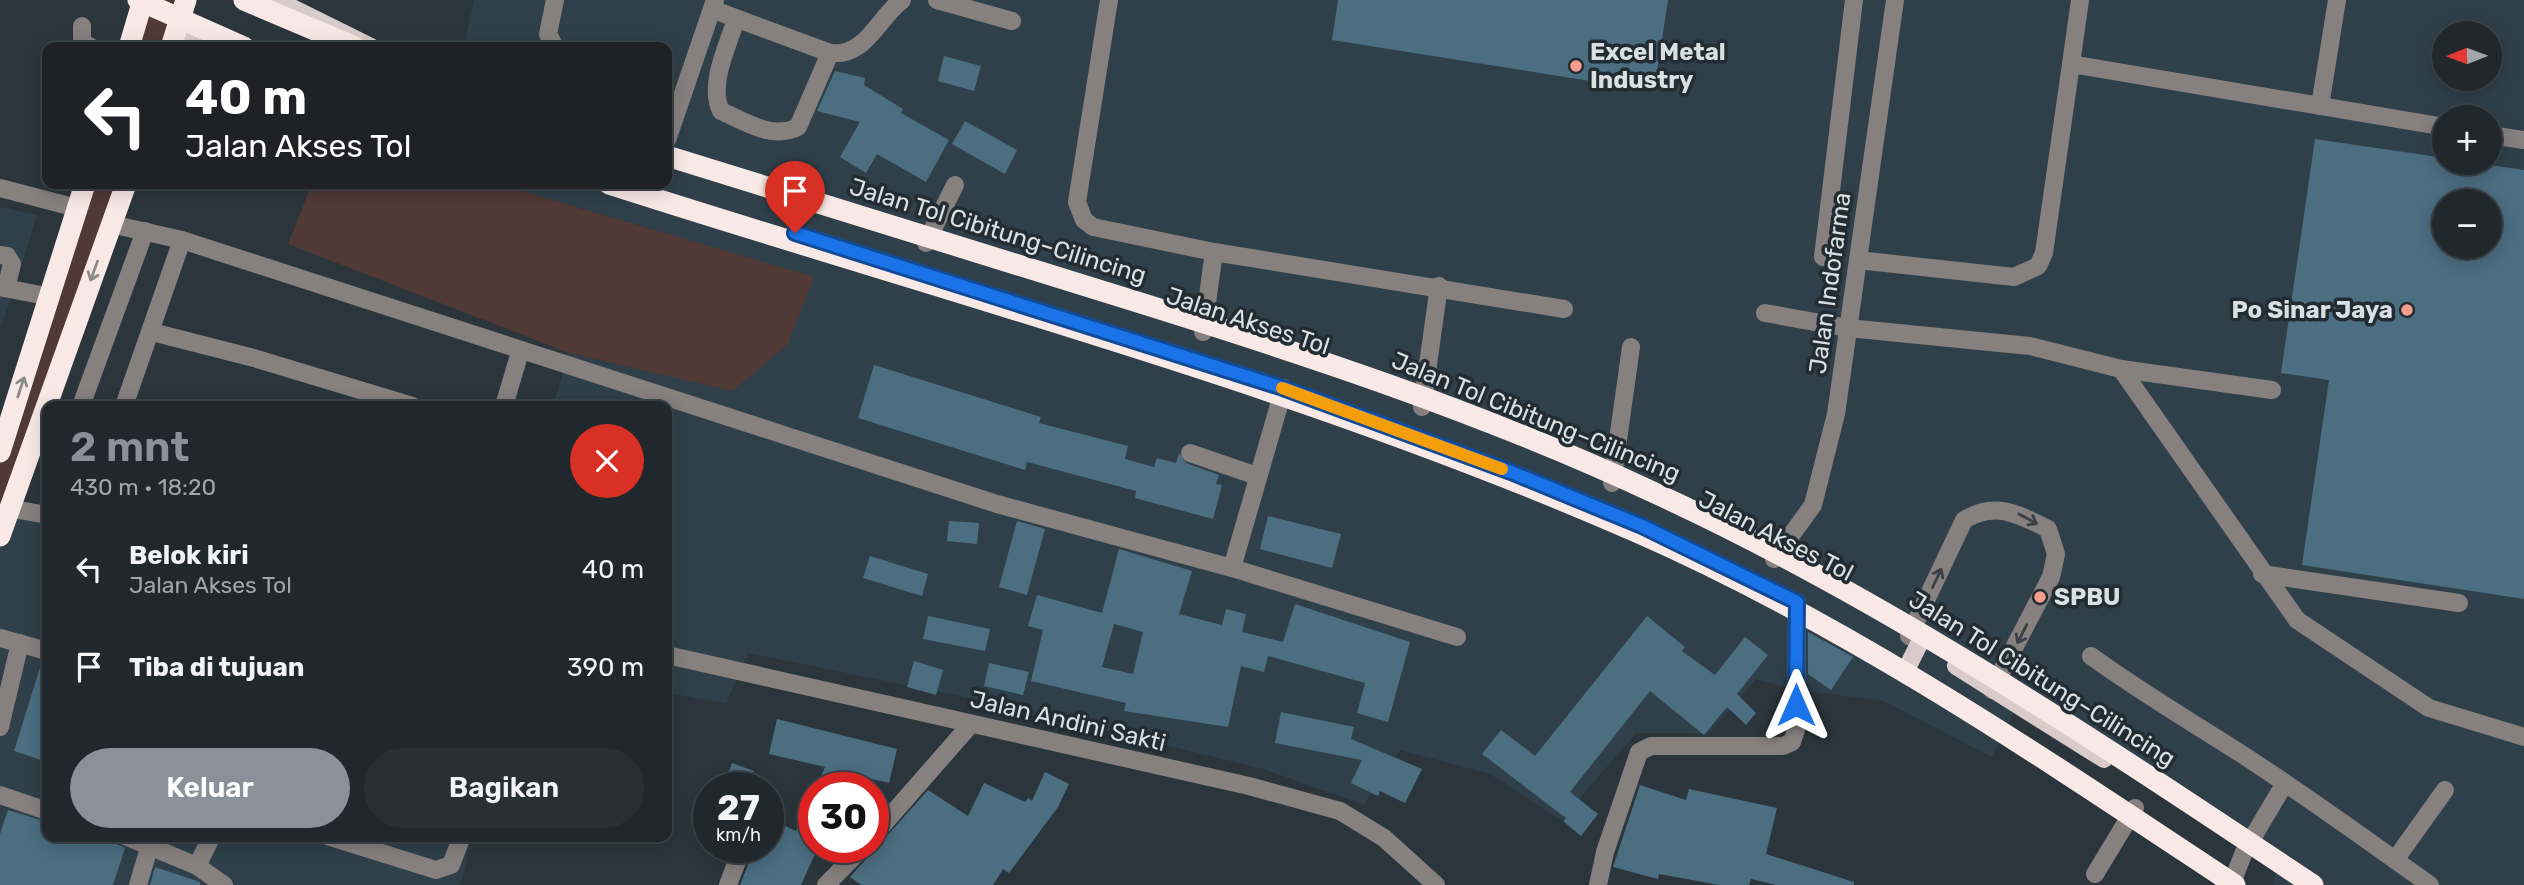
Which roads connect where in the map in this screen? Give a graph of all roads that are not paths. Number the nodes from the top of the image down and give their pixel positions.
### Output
1 (141, 0) edge
2 (186, 0) edge
3 (244, 0) edge
4 (555, 0) edge
5 (902, 0) edge
6 (937, 0) edge
7 (1109, 0) edge
8 (1854, 0) edge
9 (1895, 0) edge
10 (2080, 0) edge
11 (2337, 0) edge
12 (282, 3) edge
13 (715, 5) edge
14 (736, 19) junction
15 (1012, 21) dead end
16 (82, 26) dead end
17 (173, 41) edge
18 (82, 42) edge
19 (130, 42) edge
20 (233, 42) edge
21 (343, 42) edge
22 (362, 42) edge
23 (552, 42) edge
24 (830, 53) junction
25 (2071, 64) junction
26 (2320, 106) junction
27 (2432, 125) edge
28 (672, 126) edge
29 (2502, 137) edge
30 (2524, 140) edge
31 (672, 160) edge
32 (672, 160) edge
33 (955, 185) dead end
34 (0, 188) edge
35 (83, 189) edge
36 (124, 189) edge
37 (625, 189) edge
38 (654, 189) edge
39 (77, 208) junction
40 (111, 225) junction
41 (145, 230) junction
42 (182, 240) junction
43 (926, 243) junction
44 (1214, 252) junction
45 (0, 255) edge
46 (1823, 257) dead end
47 (1858, 260) junction
48 (1439, 286) junction
49 (3, 287) edge
50 (51, 297) junction
51 (1564, 309) dead end
52 (1765, 313) dead end
53 (1849, 328) junction
54 (152, 332) junction
55 (1203, 332) junction
56 (1631, 347) dead end
57 (520, 352) junction
58 (2121, 369) junction
59 (1283, 388) junction
60 (2272, 390) dead end
61 (47, 401) edge
62 (83, 401) edge
63 (126, 401) edge
64 (396, 401) edge
65 (505, 401) edge
66 (1422, 407) junction
67 (42, 415) edge
68 (0, 452) edge
69 (1191, 453) dead end
70 (1257, 476) junction
71 (1612, 483) junction
72 (8, 508) junction
73 (42, 514) edge
74 (0, 536) edge
75 (1774, 558) junction
76 (1232, 568) junction
77 (2262, 575) junction
78 (1797, 602) junction
79 (2459, 603) dead end
80 (1457, 637) dead end
81 (0, 638) edge
82 (1915, 639) junction
83 (20, 643) junction
84 (42, 650) edge
85 (672, 656) edge
86 (2091, 656) dead end
87 (1909, 664) junction
88 (1992, 690) junction
89 (0, 727) edge
90 (963, 733) junction
91 (2524, 737) edge
92 (2285, 783) junction
93 (2445, 790) dead end
94 (0, 795) edge
95 (2135, 808) junction
96 (42, 809) edge
97 (889, 818) edge
98 (142, 842) edge
99 (209, 842) edge
100 (346, 842) edge
101 (460, 842) edge
102 (150, 845) junction
103 (2244, 852) junction
104 (2395, 860) junction
105 (736, 863) edge
106 (847, 863) edge
107 (197, 866) junction
108 (2095, 874) dead end
109 (2233, 881) edge
110 (1437, 884) edge
111 (138, 885) edge
112 (224, 885) edge
113 (728, 885) edge
114 (826, 885) edge
115 (1598, 885) edge
116 (2250, 885) edge
117 (2294, 885) edge
118 (2314, 885) edge
119 (2430, 885) edge

1 - 19 highway
1 - 20 highway
2 - 17 highway
3 - 21 highway
4 - 23 street
5 - 24 street
6 - 15 street
7 - 44 street
8 - 46 street
9 - 47 street, Jalan Indofarma
10 - 25 street
11 - 26 street
12 - 22 main road
13 - 14 street
13 - 28 street
14 - 24 street
14 - 24 street
16 - 18 street
25 - 26 street
25 - 47 street
26 - 27 street
29 - 30 street
31 - 43 main road, Jalan Akses Tol
32 - 118 highway, Jalan Tol Cibitung–Cilincing
33 - 43 street
34 - 39 street
35 - 39 highway
36 - 40 highway
37 - 109 highway
38 - 59 main road, Jalan Akses Tol
39 - 50 highway
40 - 41 street
40 -> 61 highway
41 - 42 street
41 - 62 street
42 - 54 street
42 - 57 street
43 - 55 main road, Jalan Akses Tol
44 - 48 street
44 - 55 street
45 - 49 street
47 - 53 street, Jalan Indofarma
48 - 51 street
48 - 66 street
49 - 50 street
68 -> 50 highway
52 - 53 street
53 - 58 street
53 - 75 street, Jalan Indofarma
54 - 63 street
54 - 64 street
55 - 66 main road, Jalan Akses Tol
56 - 71 street
57 - 65 street
57 - 76 street
58 - 60 street
58 - 77 street
59 - 70 street
59 - 78 main road, Jalan Akses Tol
66 - 71 main road, Jalan Akses Tol
67 -> 72 highway
69 - 70 street
70 - 76 street
71 - 75 main road, Jalan Akses Tol
72 - 73 street
72 - 74 highway
75 - 82 main road, Jalan Akses Tol
76 - 80 street
77 - 79 street
77 - 91 street
78 - 87 main road, Jalan Akses Tol
78 - 115 street
81 - 83 street
82 - 87 main road
82 - 88 main road, Jalan Akses Tol
82 -> 88 street
83 - 84 street
83 - 89 street
85 - 90 street, Jalan Andini Sakti
86 - 92 street
87 - 95 main road, Jalan Akses Tol
88 - 103 main road, Jalan Akses Tol
90 - 97 street
90 - 110 street, Jalan Andini Sakti
92 - 103 street
92 - 104 street
93 - 104 street
94 - 96 street
95 - 108 street
95 - 109 main road, Jalan Akses Tol
98 - 102 street
99 - 107 street
100 - 101 street
102 - 107 street
102 - 111 street
103 - 109 street
103 - 117 main road, Jalan Akses Tol
104 - 119 street
105 - 113 street
106 - 114 street
107 - 112 street
109 - 116 main road, Jalan Akses Tol

